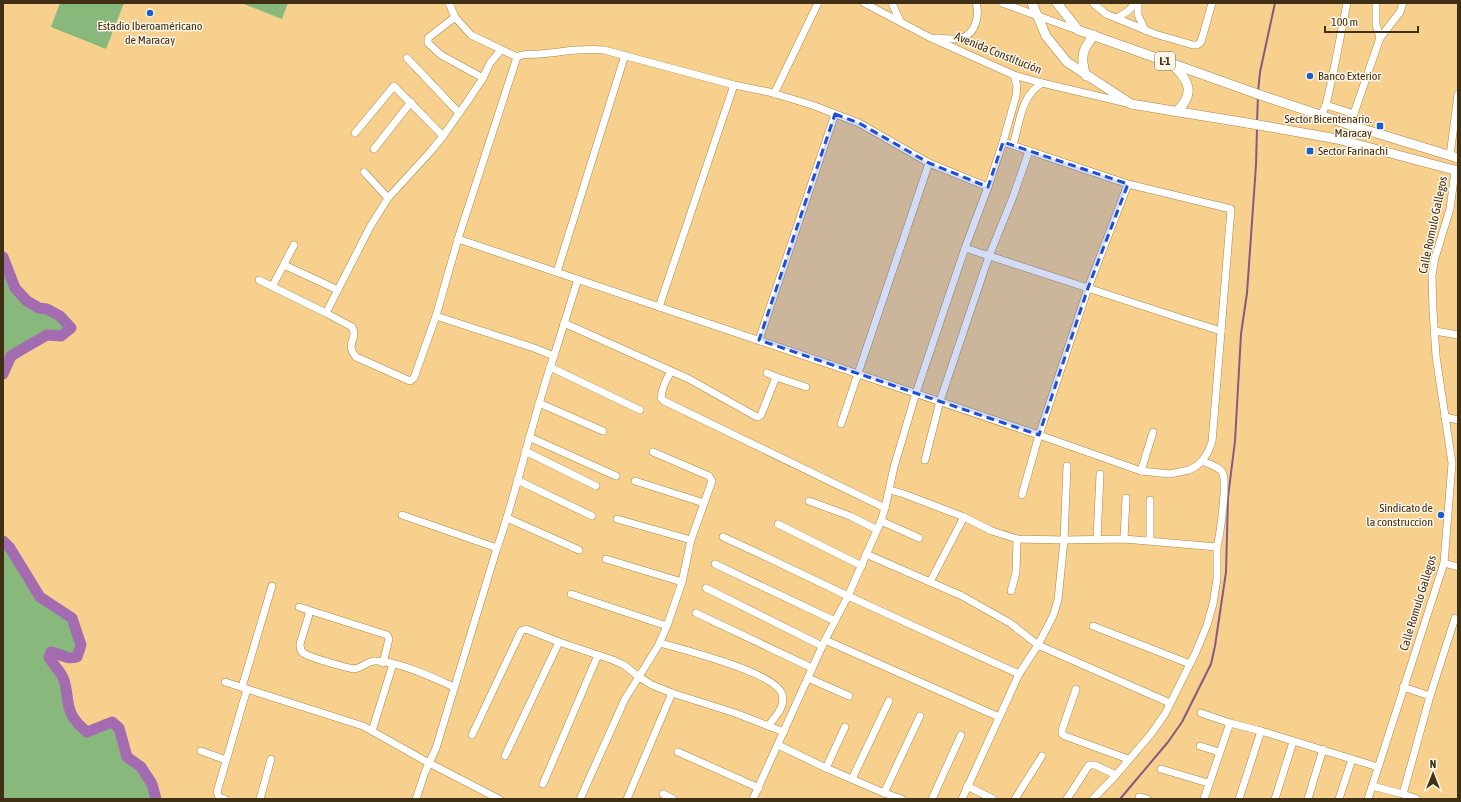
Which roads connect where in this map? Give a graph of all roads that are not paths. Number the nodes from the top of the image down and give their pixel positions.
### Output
1 (449, 3) edge
2 (818, 3) edge
3 (864, 3) edge
4 (892, 3) edge
5 (976, 3) edge
6 (1002, 3) edge
7 (1032, 3) edge
8 (1057, 3) edge
9 (1093, 3) edge
10 (1137, 3) edge
11 (1212, 3) edge
12 (1347, 3) edge
13 (1376, 3) edge
14 (1403, 3) edge
15 (1038, 16) junction
16 (455, 17) junction
17 (1117, 18) junction
18 (900, 21) junction
19 (1078, 30) junction
20 (1145, 30) junction
21 (1094, 35) junction
22 (929, 37) junction
23 (1380, 38) junction
24 (501, 50) junction
25 (625, 55) junction
26 (518, 57) junction
27 (407, 58) dead end
28 (1172, 64) junction
29 (1014, 74) junction
30 (1086, 76) junction
31 (483, 78) junction
32 (1042, 84) junction
33 (734, 85) junction
34 (774, 94) junction
35 (1458, 94) edge
36 (411, 102) junction
37 (1131, 104) junction
38 (1326, 105) junction
39 (1176, 112) junction
40 (459, 113) junction
41 (835, 114) junction
42 (1354, 114) junction
43 (1321, 115) junction
44 (1350, 125) junction
45 (355, 133) dead end
46 (443, 136) junction
47 (1016, 137) junction
48 (1004, 138) junction
49 (1013, 145) junction
50 (374, 149) dead end
51 (1029, 151) junction
52 (1454, 157) edge
53 (929, 162) junction
54 (1457, 171) edge
55 (364, 172) dead end
56 (1128, 184) junction
57 (988, 187) junction
58 (388, 198) junction
59 (458, 239) junction
60 (294, 245) dead end
61 (965, 248) junction
62 (989, 256) junction
63 (284, 265) junction
64 (557, 272) junction
65 (578, 279) junction
66 (259, 280) dead end
67 (272, 286) junction
68 (1088, 288) junction
69 (338, 290) junction
70 (659, 307) junction
71 (326, 313) junction
72 (436, 316) junction
73 (564, 322) junction
74 (1221, 330) junction
75 (1435, 331) junction
76 (1458, 335) edge
77 (758, 340) junction
78 (554, 356) junction
79 (550, 367) junction
80 (671, 372) junction
81 (767, 373) dead end
82 (857, 373) junction
83 (776, 377) junction
84 (806, 387) dead end
85 (916, 393) junction
86 (940, 401) junction
87 (539, 403) junction
88 (640, 410) dead end
89 (1445, 417) junction
90 (1458, 420) edge
91 (841, 424) dead end
92 (603, 431) dead end
93 (1153, 432) dead end
94 (1039, 435) junction
95 (529, 436) junction
96 (525, 451) junction
97 (653, 452) dead end
98 (925, 460) dead end
99 (1202, 461) junction
100 (1067, 466) dead end
101 (1141, 471) junction
102 (1100, 474) dead end
103 (616, 476) dead end
104 (517, 480) junction
105 (635, 481) dead end
106 (596, 486) dead end
107 (890, 490) junction
108 (1022, 495) dead end
109 (1126, 498) dead end
110 (1150, 500) dead end
111 (809, 501) dead end
112 (704, 503) junction
113 (885, 508) junction
114 (402, 515) dead end
115 (592, 516) dead end
116 (964, 517) junction
117 (508, 518) junction
118 (617, 519) dead end
119 (881, 521) junction
120 (778, 524) dead end
121 (876, 529) junction
122 (723, 537) dead end
123 (919, 538) dead end
124 (1017, 539) junction
125 (1097, 539) junction
126 (1124, 539) junction
127 (691, 540) junction
128 (1064, 540) junction
129 (1150, 540) junction
130 (1217, 547) junction
131 (497, 548) junction
132 (579, 550) dead end
133 (866, 554) junction
134 (606, 559) dead end
135 (1444, 563) junction
136 (715, 564) dead end
137 (862, 566) junction
138 (1458, 567) edge
139 (682, 582) junction
140 (930, 582) junction
141 (272, 586) dead end
142 (706, 588) dead end
143 (1011, 592) dead end
144 (571, 594) dead end
145 (848, 596) junction
146 (299, 607) dead end
147 (310, 611) junction
148 (696, 613) dead end
149 (1455, 618) dead end
150 (835, 621) junction
151 (667, 626) junction
152 (1093, 626) dead end
153 (559, 642) junction
154 (660, 643) junction
155 (824, 643) junction
156 (1038, 645) junction
157 (598, 655) junction
158 (383, 663) junction
159 (393, 664) junction
160 (1190, 664) junction
161 (812, 668) junction
162 (1019, 674) junction
163 (639, 677) junction
164 (808, 678) junction
165 (225, 682) dead end
166 (454, 687) junction
167 (245, 688) junction
168 (1404, 688) junction
169 (1076, 689) dead end
170 (672, 693) junction
171 (849, 696) dead end
172 (1430, 696) junction
173 (890, 701) dead end
174 (1170, 703) junction
175 (1201, 713) dead end
176 (920, 716) dead end
177 (999, 717) junction
178 (1230, 723) junction
179 (768, 726) junction
180 (845, 727) dead end
181 (372, 731) junction
182 (1261, 731) junction
183 (784, 732) junction
184 (472, 735) dead end
185 (960, 735) dead end
186 (1293, 742) junction
187 (778, 745) junction
188 (1200, 746) dead end
189 (1323, 749) junction
190 (200, 751) dead end
191 (678, 752) dead end
192 (1219, 752) junction
193 (505, 756) dead end
194 (1042, 756) dead end
195 (271, 759) dead end
196 (1128, 759) junction
197 (1352, 759) junction
198 (226, 760) junction
199 (429, 763) junction
200 (1378, 767) junction
201 (826, 768) junction
202 (1161, 769) dead end
203 (1116, 775) junction
204 (852, 779) junction
205 (1208, 783) junction
206 (543, 784) dead end
207 (968, 786) junction
208 (1372, 786) junction
209 (758, 788) junction
210 (884, 793) junction
211 (663, 794) dead end
212 (1402, 794) junction
213 (897, 798) edge
214 (225, 799) edge
215 (260, 799) edge
216 (416, 799) edge
217 (499, 799) edge
218 (580, 799) edge
219 (627, 799) edge
220 (673, 799) edge
221 (754, 799) edge
222 (932, 799) edge
223 (962, 799) edge
224 (993, 799) edge
225 (1015, 799) edge
226 (1067, 799) edge
227 (1093, 799) edge
228 (1204, 799) edge
229 (1238, 799) edge
230 (1275, 799) edge
231 (1308, 799) edge
232 (1339, 799) edge
233 (1368, 799) edge
234 (1417, 799) edge

1 - 16 street
2 - 34 street
3 - 18 street, Avenida Constitución
4 - 18 street
5 - 22 street
6 - 15 street
7 - 15 main road
8 - 19 main road
9 - 17 street
10 - 17 street
10 - 20 street
11 - 20 street
12 - 38 street
13 - 23 street
14 - 23 street
15 - 19 street
15 - 30 main road
16 - 24 street
16 - 31 street
17 - 20 street
18 - 22 street, Avenida Constitución
19 - 21 main road, L-1
21 - 28 main road, L-1
21 - 30 main road
22 - 29 street, Avenida Constitución
23 - 42 street
24 - 26 street
24 - 31 street
25 - 26 street
25 - 33 street
25 - 64 street
26 - 59 street
27 - 40 street
28 - 39 main road
28 - 43 main road, L-1
29 - 32 street, Avenida Constitución
29 - 48 street
30 - 37 main road
31 - 40 street
32 - 37 street, Avenida Constitución
32 - 47 street
33 - 34 street
33 - 70 street
34 - 41 street
35 - 52 street
36 - 45 street
36 - 46 street
36 - 50 street
37 - 39 main road
38 - 42 street
38 - 43 street
39 - 54 main road
40 - 46 street
41 - 53 street
41 - 77 street
42 - 44 street
43 - 44 main road, L-1
44 - 52 main road, L-1
46 - 58 street
47 - 48 street
47 - 49 street
48 - 49 street
48 - 57 street
49 - 51 street
51 - 56 street
51 - 62 street
53 - 57 street
53 - 82 street
54 - 75 street, Calle Romulo Gallegos
55 - 58 street
56 - 68 street
56 - 74 street
57 - 61 street
58 - 69 street
59 - 64 street
59 - 72 street
60 - 63 street
61 - 62 street
61 - 85 street
62 - 68 street
62 - 86 street
63 - 67 street
63 - 69 street
64 - 65 street
65 - 70 street
65 - 73 street
66 - 67 street
67 - 71 street
68 - 74 street
68 - 94 street
69 - 71 street
70 - 77 street
71 - 72 street
72 - 78 street
73 - 78 street
73 - 80 street
74 - 99 street
75 - 76 street
75 - 89 street, Calle Romulo Gallegos
77 - 82 street
78 - 79 street
79 - 87 street
79 - 88 street
80 - 83 street
80 - 113 street
81 - 83 street
82 - 85 street
82 - 91 street
83 - 84 street
85 - 86 street
85 - 107 street
86 - 94 street
86 - 98 street
87 - 92 street
87 - 95 street
89 - 90 street
89 - 135 street, Calle Romulo Gallegos
93 - 101 street
94 - 101 street
94 - 108 street
95 - 96 street
95 - 103 street
96 - 104 street
96 - 106 street
97 - 112 street
99 - 101 street
99 - 130 street
100 - 128 street
102 - 125 street
104 - 115 street
104 - 117 street
105 - 112 street
107 - 113 street
107 - 116 street
109 - 126 street
110 - 129 street
111 - 121 street
112 - 127 street
113 - 119 street
114 - 131 street
116 - 124 street
116 - 140 street
117 - 131 street
117 - 132 street
118 - 127 street
119 - 121 street
119 - 123 street
120 - 137 street
121 - 133 street
122 - 145 street
124 - 128 street
124 - 143 street
125 - 126 street
125 - 128 street
126 - 129 street
127 - 139 street
128 - 156 street
129 - 130 street
130 - 160 street
131 - 166 street
133 - 137 street
133 - 140 street
134 - 139 street
135 - 138 street
135 - 168 street, Calle Romulo Gallegos
136 - 150 street
137 - 145 street
139 - 151 street
140 - 156 street
141 - 167 street
142 - 155 street
144 - 151 street
145 - 150 street
145 - 162 street
146 - 147 street
147 - 158 street
147 - 158 street
148 - 161 street
149 - 172 street
150 - 155 street
151 - 154 street
152 - 160 street
153 - 157 street
153 - 184 street
153 - 193 street
154 - 163 street
154 - 179 street
155 - 161 street
155 - 177 street
156 - 162 street
156 - 174 street
157 - 163 street
157 - 206 street
158 - 159 street
159 - 166 street
159 - 181 street
160 - 174 street
161 - 164 street
162 - 177 street
163 - 170 street
163 - 218 street
164 - 171 street
164 - 183 street
165 - 167 street
166 - 199 street
167 - 181 street
167 - 198 street
168 - 172 street
168 - 200 street, Calle Romulo Gallegos
169 - 196 street
170 - 179 street
170 - 219 street
172 - 212 street
173 - 204 street
174 - 196 street
175 - 178 street
176 - 210 street
177 - 207 street
178 - 182 street
178 - 192 street
179 - 183 street
180 - 201 street
181 - 199 street
182 - 186 street
182 - 229 street
183 - 187 street
185 - 222 street
186 - 189 street
186 - 230 street
187 - 201 street
187 - 209 street
188 - 192 street
189 - 197 street
189 - 231 street
190 - 198 street
191 - 209 street
192 - 205 street
194 - 225 street
195 - 215 street
196 - 203 street
197 - 200 street
197 - 232 street
198 - 214 street
199 - 216 street
199 - 217 street
200 - 208 street, Calle Romulo Gallegos
201 - 204 street
202 - 205 street
203 - 226 street
203 - 227 street
204 - 210 street
205 - 228 street
207 - 223 street
207 - 224 street
208 - 212 street
208 - 233 street, Calle Romulo Gallegos
209 - 221 street
210 - 213 street
211 - 220 street
212 - 234 street

